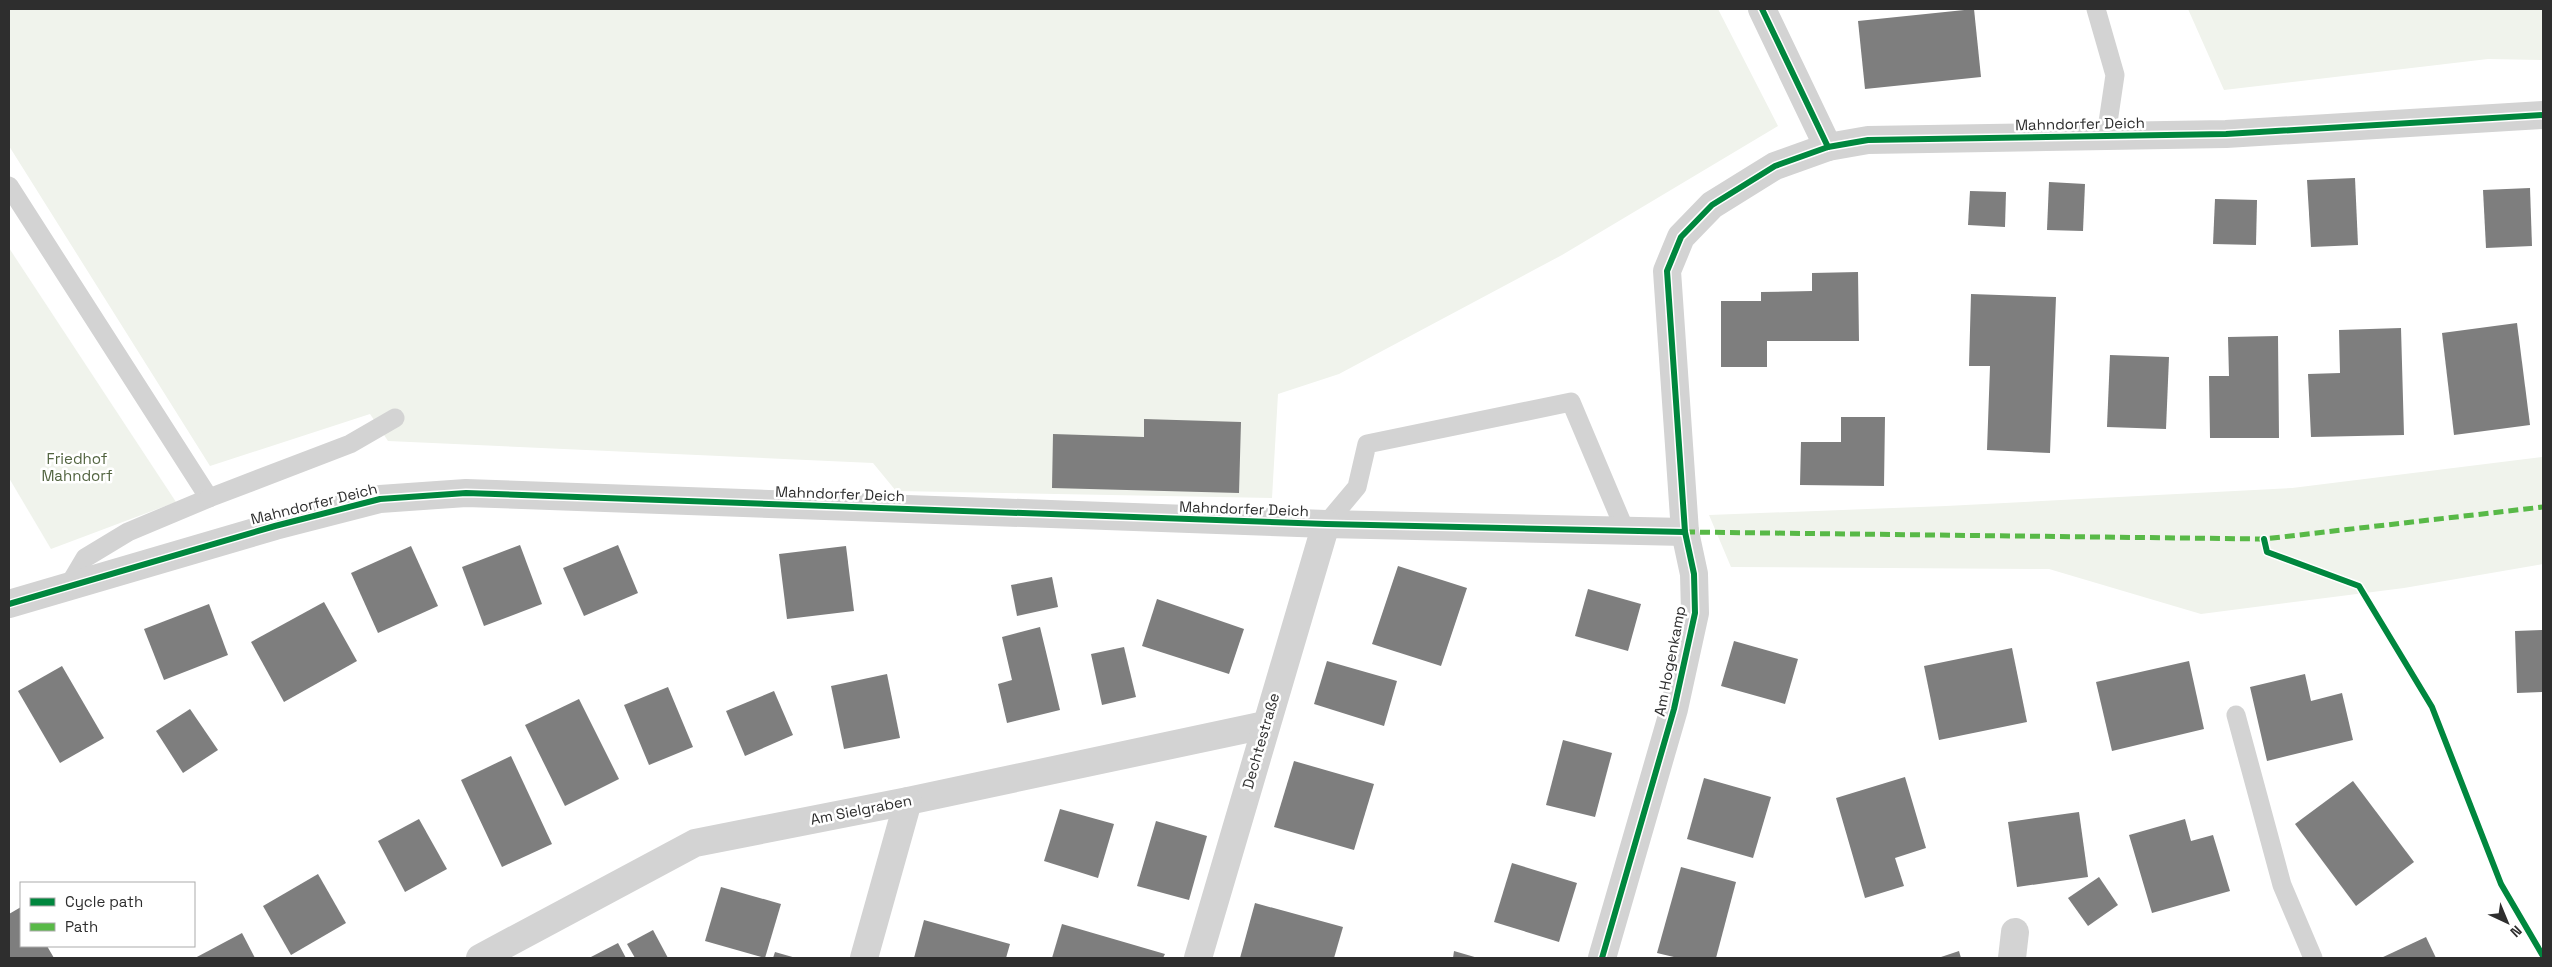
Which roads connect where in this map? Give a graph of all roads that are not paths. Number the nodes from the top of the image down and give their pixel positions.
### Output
1 (1762, 9) edge
2 (2096, 9) edge
3 (2543, 115) edge
4 (2106, 136) junction
5 (1828, 147) junction
6 (9, 186) edge
7 (1667, 270) joint
8 (395, 418) dead end
9 (209, 498) junction
10 (1326, 524) junction
11 (1625, 530) junction
12 (1685, 532) junction
13 (69, 585) junction
14 (9, 604) edge
15 (2236, 715) dead end
16 (1265, 725) junction
17 (908, 801) junction
18 (480, 958) edge
19 (864, 958) edge
20 (1198, 958) edge
21 (1602, 958) edge
22 (2313, 958) edge

1 - 5 street
2 - 4 lane
3 - 4 street, Mahndorfer Deich
4 - 5 street, Mahndorfer Deich
5 - 7 street, Mahndorfer Deich
6 - 9 lane
7 - 12 street, Am Hogenkamp
8 - 9 lane
9 - 13 lane
10 - 11 street, Mahndorfer Deich
10 - 11 lane
10 - 13 street, Mahndorfer Deich
10 - 16 street, Dechtestraße
11 - 12 street, Mahndorfer Deich
12 - 21 street, Am Hogenkamp
13 - 14 street, Mahndorfer Deich
15 - 22 lane
16 - 17 street, Am Sielgraben
16 - 20 street, Dechtestraße
17 - 18 street, Am Sielgraben
17 - 19 street

